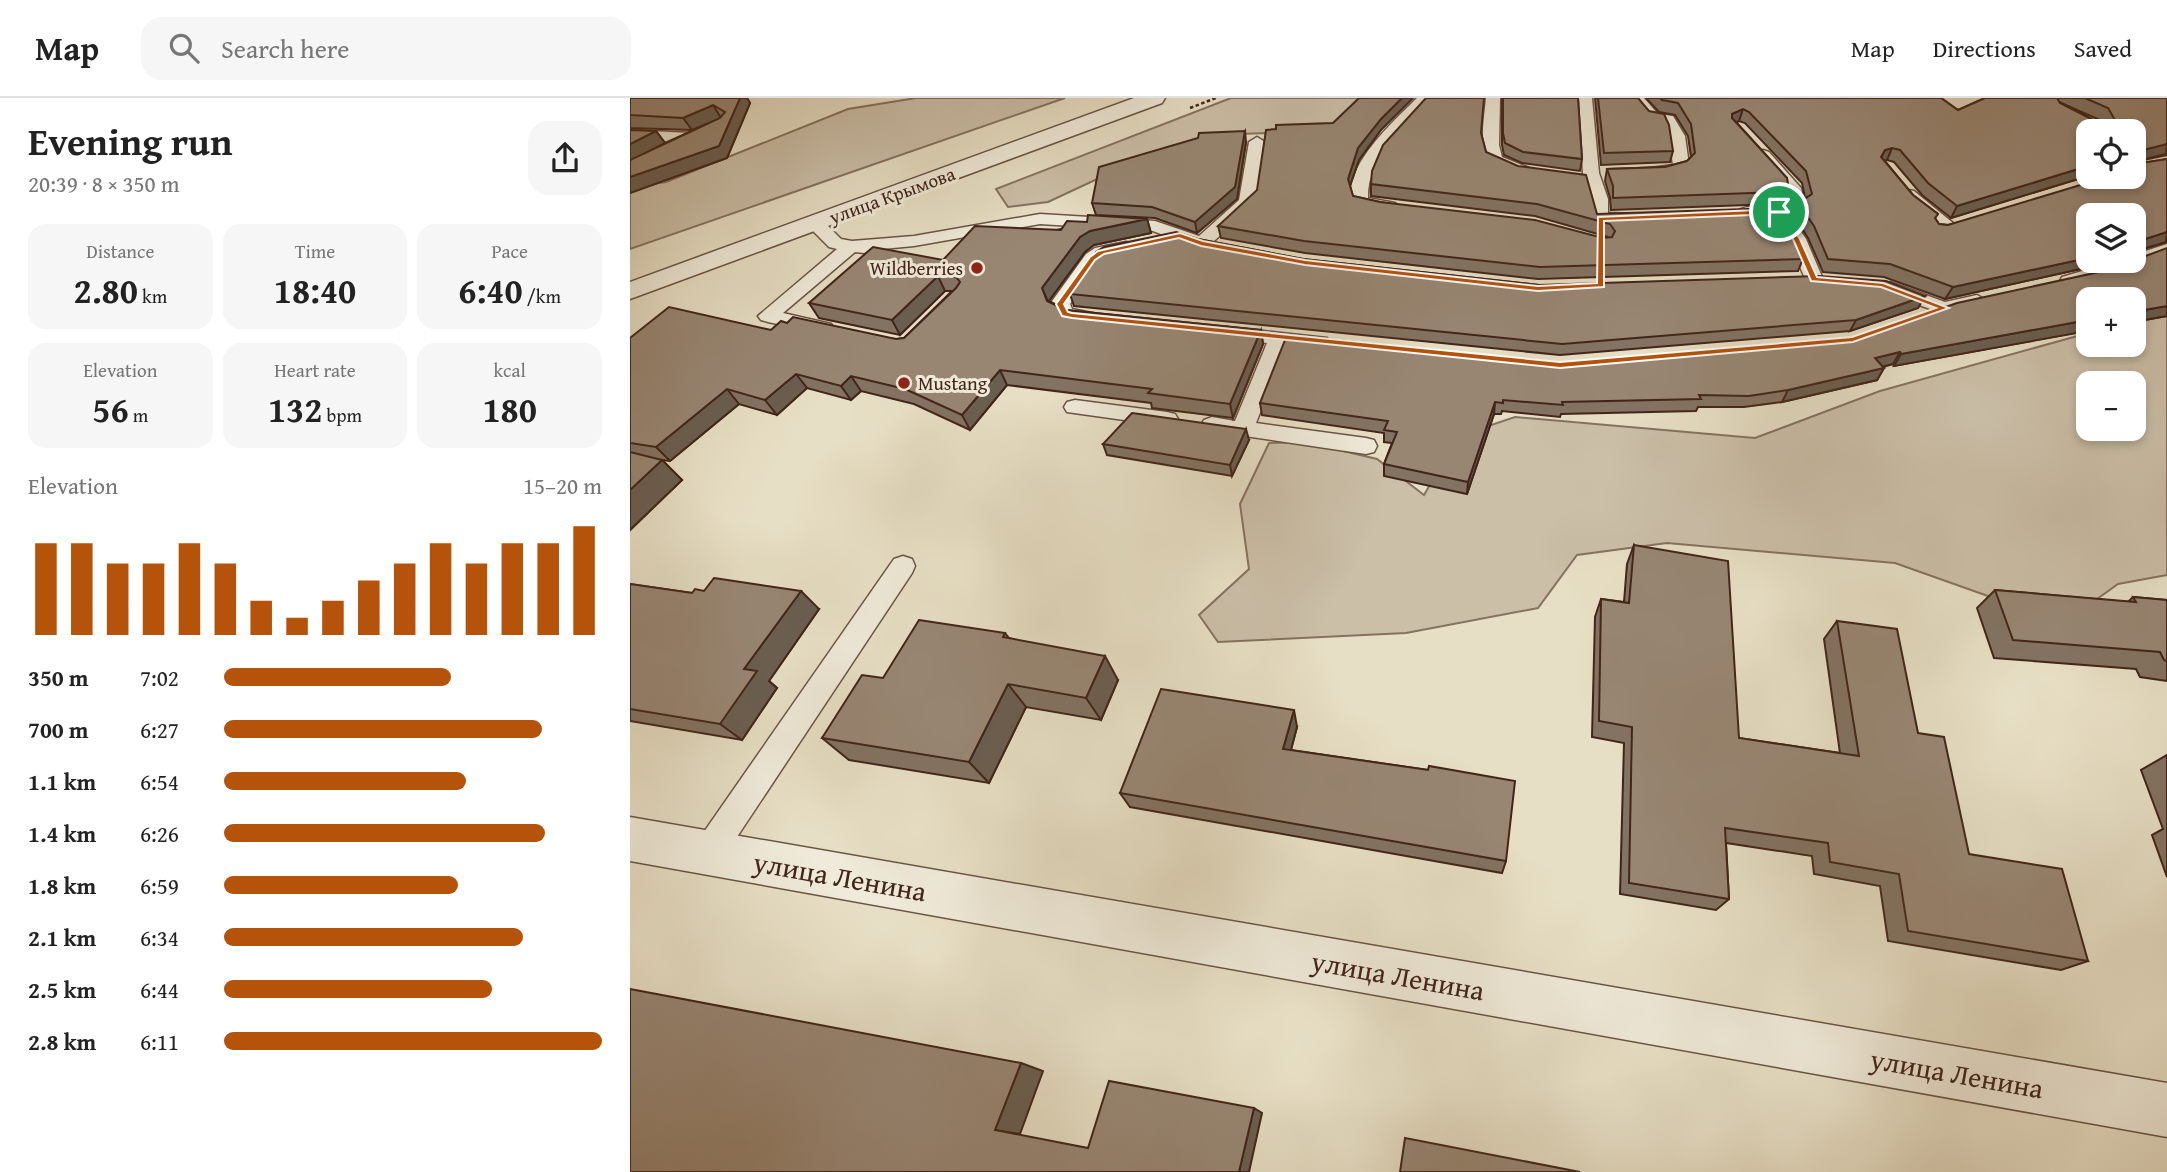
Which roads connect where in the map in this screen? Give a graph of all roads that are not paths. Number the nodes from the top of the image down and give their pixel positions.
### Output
1 (1154, 98) edge
2 (1425, 98) edge
3 (1493, 98) edge
4 (1585, 98) edge
5 (1606, 98) edge
6 (630, 135) edge
7 (1747, 138) edge
8 (1257, 142) dead end
9 (667, 150) edge
10 (1628, 172) edge
11 (1543, 173) edge
12 (1900, 184) edge
13 (1407, 209) edge
14 (1779, 212) junction
15 (1724, 214) edge
16 (1642, 217) edge
17 (1600, 219) junction
18 (815, 223) junction
19 (1949, 227) edge
20 (1180, 236) junction
21 (1201, 243) junction
22 (1601, 243) edge
23 (851, 246) junction
24 (1227, 248) edge
25 (2167, 249) edge
26 (924, 259) edge
27 (1787, 280) edge
28 (1869, 284) edge
29 (2051, 285) edge
30 (630, 291) edge
31 (1998, 296) edge
32 (1944, 308) junction
33 (1918, 317) edge
34 (1111, 320) edge
35 (1203, 330) edge
36 (843, 332) edge
37 (1279, 338) junction
38 (1346, 345) edge
39 (1075, 407) dead end
40 (1242, 429) junction
41 (1366, 446) dead end
42 (903, 566) dead end
43 (630, 839) edge
44 (708, 853) junction
45 (2167, 1110) edge

1 - 18 street, улица Крымова
2 - 13 lane
3 - 11 lane
4 - 17 lane
5 - 10 lane
6 - 9 lane
7 - 14 lane
8 - 21 lane
12 - 19 lane
14 - 15 lane
14 - 27 lane
16 - 17 lane
17 - 22 lane
18 - 23 lane
18 - 30 street, улица Крымова
20 - 21 lane
20 - 23 lane
20 - 34 lane
21 - 24 lane
23 - 26 lane
23 - 36 lane
25 - 29 lane
28 - 32 lane
31 - 32 lane
32 - 33 lane
35 - 37 lane
37 - 38 lane
37 - 40 lane
39 - 40 lane
40 - 41 lane
42 - 44 lane
43 - 44 street, улица Ленина
44 - 45 street, улица Ленина

